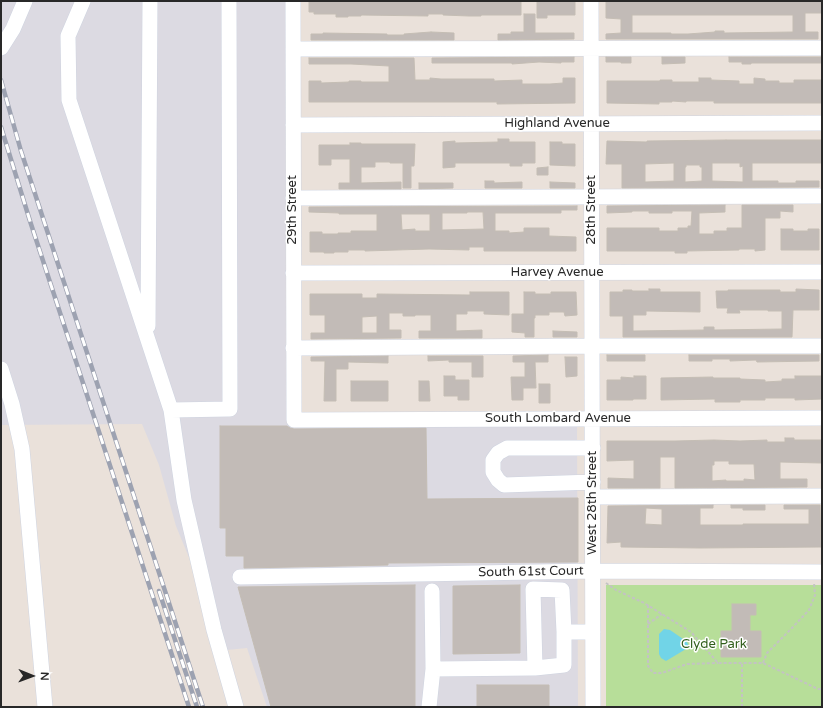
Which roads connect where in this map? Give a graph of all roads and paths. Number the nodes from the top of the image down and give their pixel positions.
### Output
1 (25, 1) edge
2 (83, 1) edge
3 (150, 1) edge
4 (229, 1) edge
5 (293, 1) edge
6 (591, 1) edge
7 (1, 48) edge
8 (591, 48) junction
9 (822, 48) edge
10 (293, 49) junction
11 (822, 123) edge
12 (592, 124) junction
13 (293, 125) junction
14 (822, 196) edge
15 (592, 197) junction
16 (293, 198) junction
17 (822, 272) edge
18 (293, 273) junction
19 (592, 273) junction
20 (148, 340) junction
21 (592, 346) junction
22 (822, 346) edge
23 (293, 348) junction
24 (1, 369) edge
25 (1, 384) edge
26 (12, 404) junction
27 (171, 410) junction
28 (822, 418) edge
29 (593, 419) junction
30 (294, 420) joint
31 (593, 448) junction
32 (593, 490) junction
33 (822, 496) edge
34 (593, 571) junction
35 (240, 577) dead end
36 (818, 577) edge
37 (605, 583) dead end
38 (432, 591) dead end
39 (648, 605) junction
40 (662, 614) junction
41 (648, 624) junction
42 (564, 632) junction
43 (593, 632) junction
44 (718, 663) junction
45 (763, 663) junction
46 (742, 664) junction
47 (535, 668) junction
48 (433, 669) junction
49 (822, 689) edge
50 (742, 706) dead end
51 (45, 707) edge
52 (236, 707) edge
53 (429, 707) edge
54 (593, 707) edge

1 - 7 street
2 - 20 street
3 - 20 street
4 - 27 street
5 - 10 street, 29th Street
6 - 8 street, 28th Street
8 - 9 street
8 - 10 street
8 - 12 street, 28th Street
10 - 13 street, 29th Street
11 - 12 street, Highland Avenue
12 - 13 street, Highland Avenue
12 - 15 street, 28th Street
13 - 16 street, 29th Street
14 - 15 street
15 - 16 street
15 - 19 street, 28th Street
16 - 18 street, 29th Street
17 - 19 street, Harvey Avenue
18 - 19 street, Harvey Avenue
18 - 23 street, 29th Street
19 - 21 street, 28th Street
20 - 27 street
21 - 22 street
21 - 23 street
21 - 29 street, 28th Street
23 - 30 street, 29th Street
24 - 26 street
25 - 26 street
26 - 51 street
27 - 52 street
28 - 29 street, South Lombard Avenue
29 - 30 street, South Lombard Avenue
29 - 31 street, West 28th Street
31 - 32 street, West 28th Street
31 - 32 street
32 - 33 street
32 - 34 street, West 28th Street
34 - 35 street, South 61st Court
34 - 36 street, South 61st Court
34 - 43 street, West 28th Street
36 - 45 path
37 - 39 path
38 - 48 street
39 - 40 path
39 - 41 path
40 - 41 path
40 - 44 path
41 - 44 path
42 - 43 street
42 - 47 street
42 - 47 street
43 - 54 street, West 28th Street
44 - 46 path
45 - 46 path
45 - 49 path
46 - 50 path
47 - 48 street
48 - 53 street

